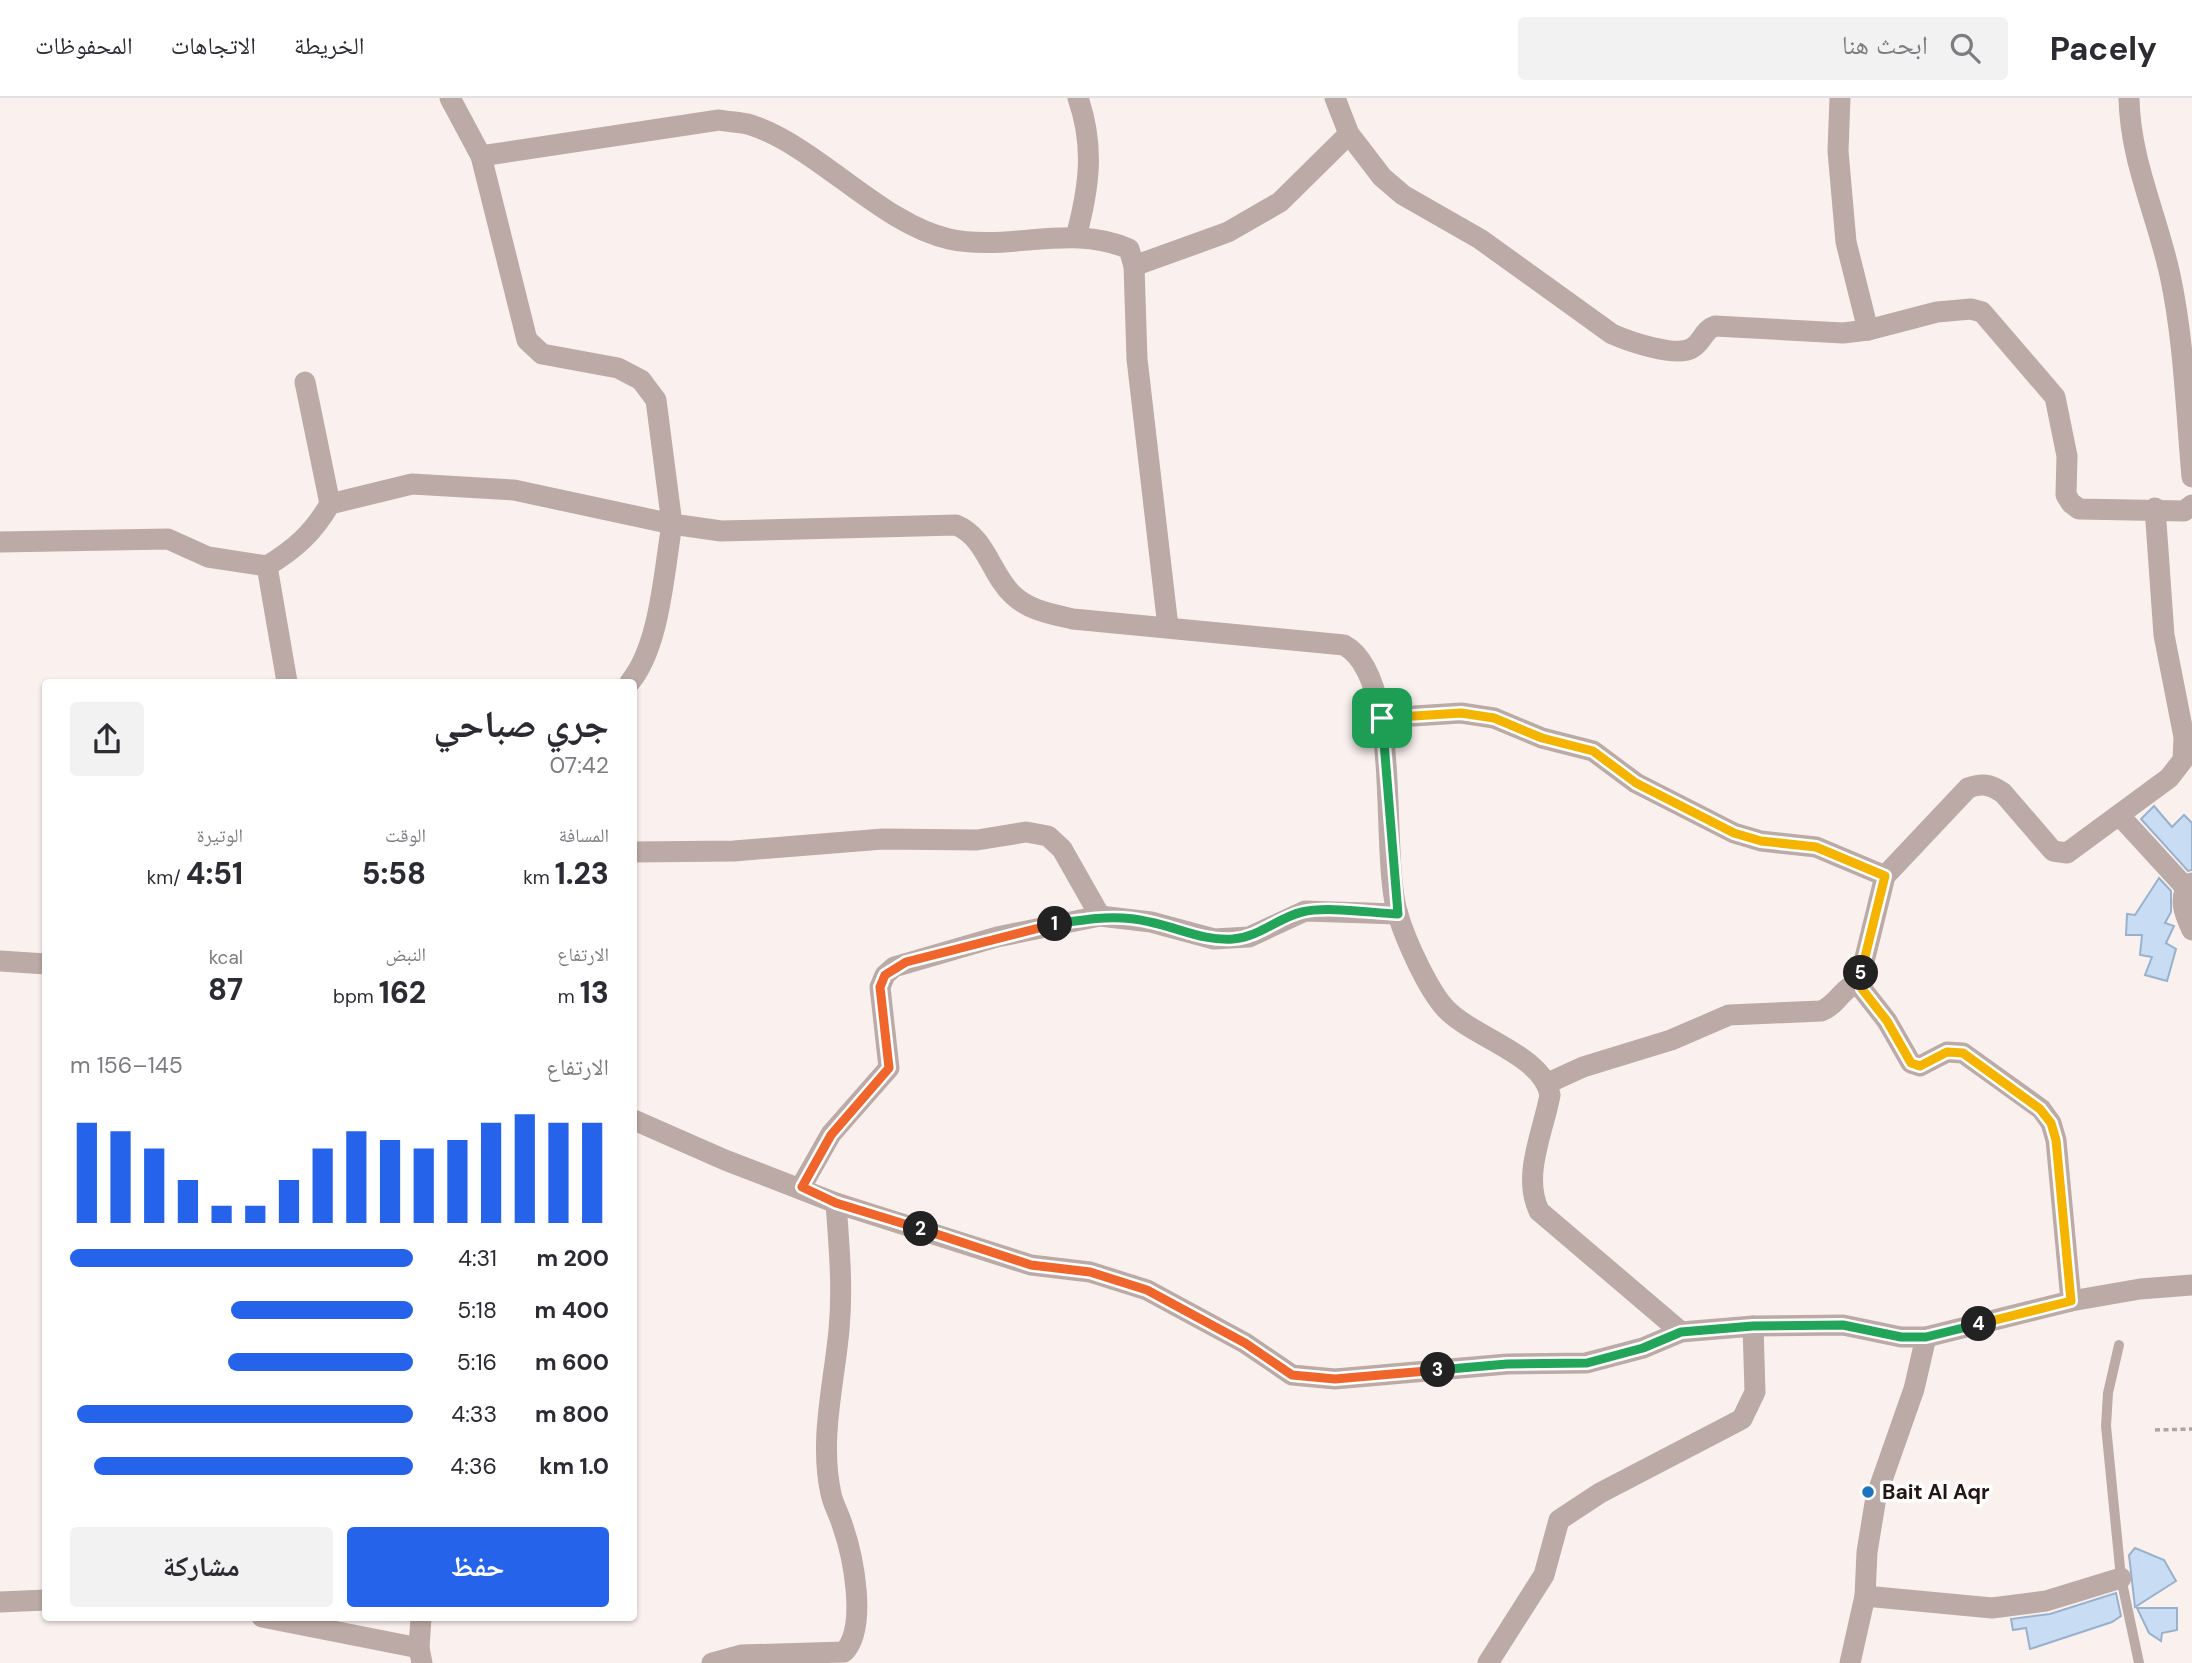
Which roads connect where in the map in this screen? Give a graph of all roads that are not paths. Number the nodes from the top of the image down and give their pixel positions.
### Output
1 (450, 98) edge
2 (1078, 98) edge
3 (1335, 98) edge
4 (1840, 98) edge
5 (2129, 98) edge
6 (1349, 134) junction
7 (481, 156) junction
8 (1076, 237) junction
9 (1134, 265) junction
10 (1868, 330) junction
11 (305, 382) dead end
12 (2192, 477) edge
13 (330, 504) junction
14 (2192, 505) edge
15 (2155, 508) junction
16 (672, 524) junction
17 (0, 542) edge
18 (267, 566) junction
19 (1168, 627) junction
20 (286, 679) edge
21 (632, 679) edge
22 (1382, 718) junction
23 (2120, 816) junction
24 (637, 852) edge
25 (1885, 876) junction
26 (2189, 885) edge
27 (1398, 914) junction
28 (1100, 916) junction
29 (2192, 930) edge
30 (0, 961) edge
31 (42, 964) edge
32 (1860, 983) junction
33 (1548, 1083) junction
34 (637, 1121) edge
35 (802, 1187) junction
36 (836, 1203) junction
37 (2192, 1285) edge
38 (2071, 1301) junction
39 (1753, 1326) junction
40 (1681, 1332) junction
41 (1926, 1337) junction
42 (2119, 1345) dead end
43 (2121, 1578) junction
44 (1865, 1596) junction
45 (42, 1600) edge
46 (0, 1602) edge
47 (278, 1621) edge
48 (421, 1621) edge
49 (420, 1656) edge
50 (712, 1663) edge
51 (1488, 1663) edge
52 (1850, 1663) edge
53 (2139, 1663) edge

1 - 7 street
2 - 8 street
3 - 6 street
4 - 10 street
5 - 12 street
6 - 9 street
6 - 10 street
7 - 8 street
7 - 16 street
8 - 9 street
9 - 19 street
10 - 15 street
11 - 13 street
13 - 16 street
13 - 18 street
14 - 15 street
15 - 23 street
16 - 19 street
16 - 21 street
17 - 18 street
18 - 20 street
19 - 22 street
22 - 25 street
22 - 27 street
23 - 25 street
23 - 26 street
24 - 28 street
25 - 32 street
26 - 29 street
27 - 28 street
27 - 33 street
28 - 35 street
30 - 31 street
32 - 33 street
32 - 38 street
33 - 40 street
34 - 35 street
35 - 36 street
36 - 40 street
36 - 50 street
37 - 38 street
38 - 41 street
39 - 40 street
39 - 41 street
39 - 51 street
41 - 44 street
42 - 43 lane
43 - 44 street
43 - 53 lane
44 - 52 street
45 - 46 street
47 - 49 street
48 - 49 street

